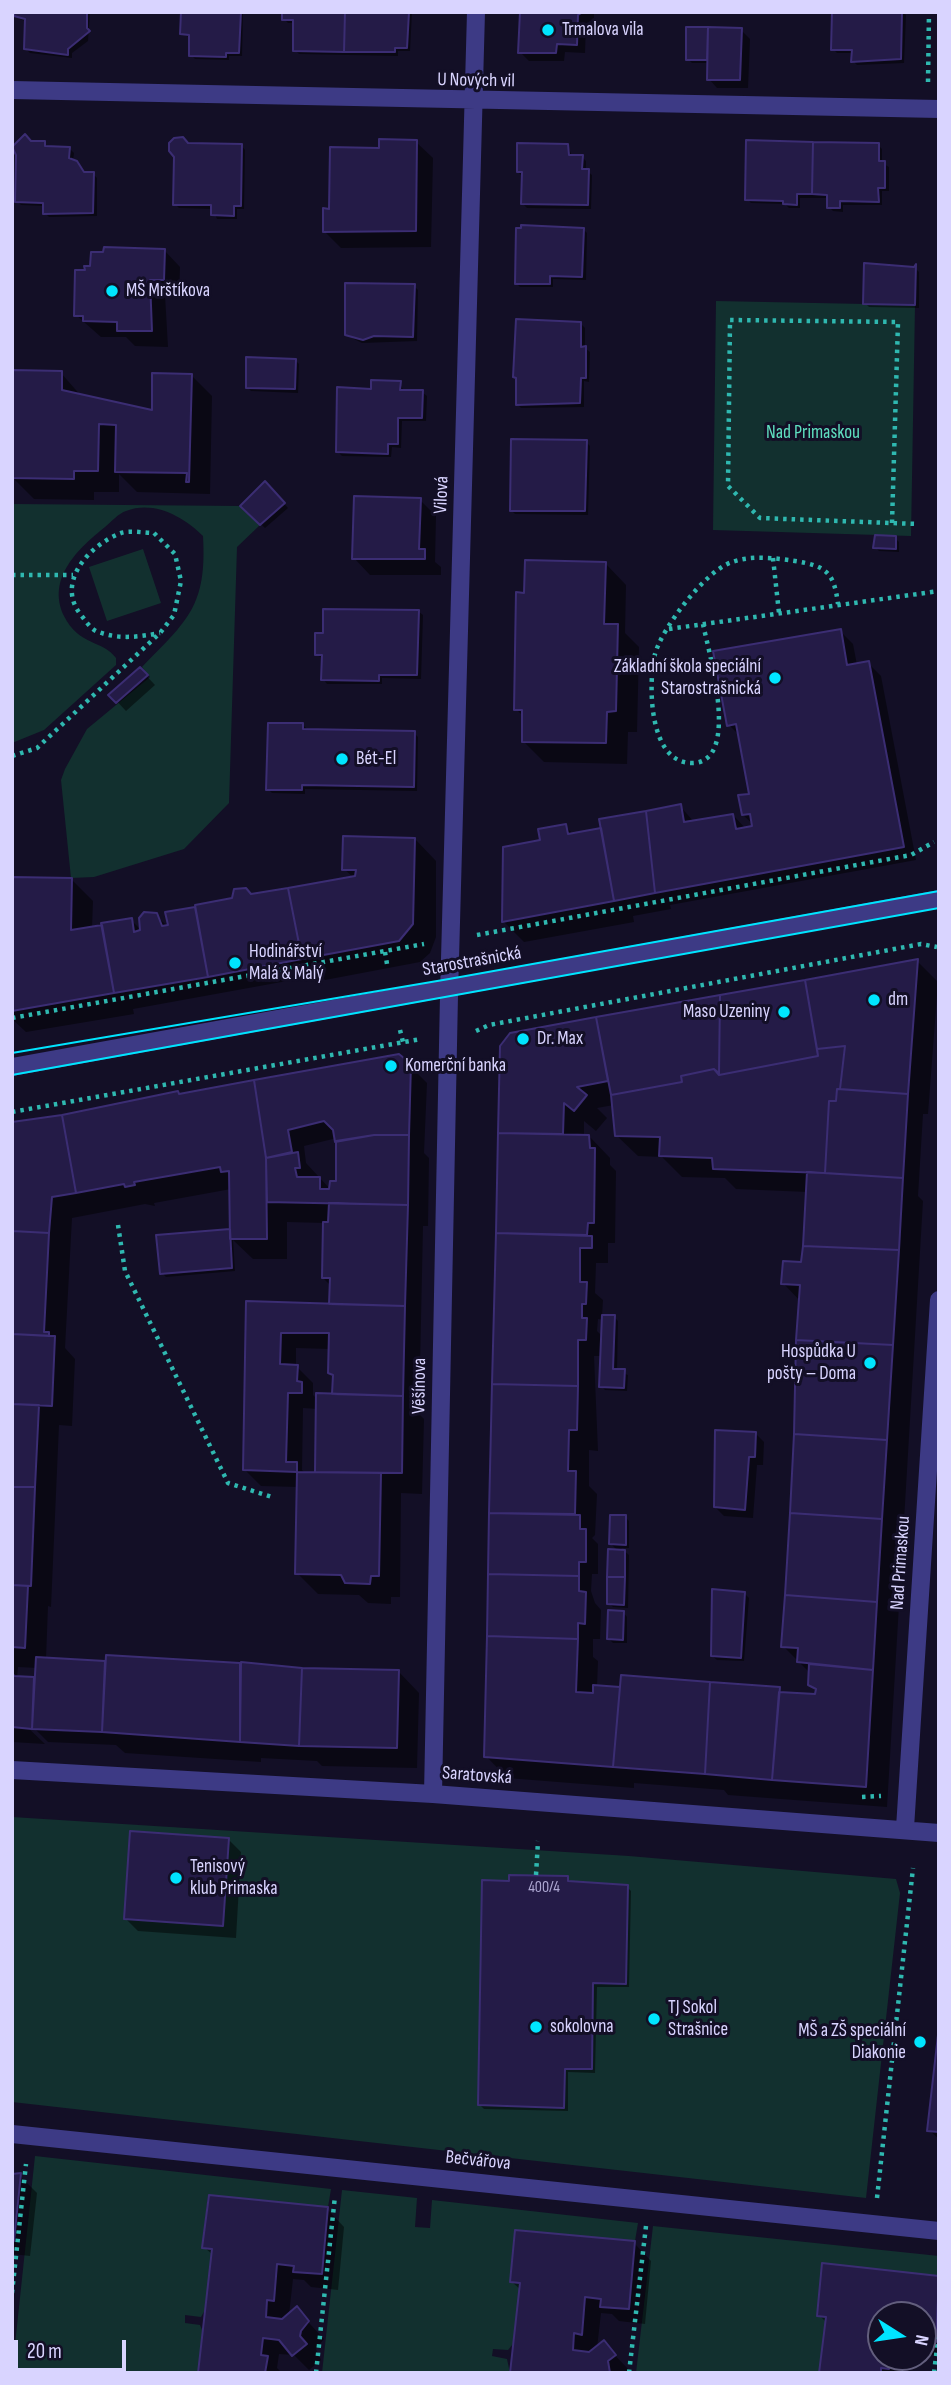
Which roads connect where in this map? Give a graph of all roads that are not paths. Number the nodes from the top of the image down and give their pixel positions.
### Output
1 (476, 12) edge
2 (12, 90) edge
3 (474, 102) junction
4 (939, 110) edge
5 (939, 899) edge
6 (449, 984) junction
7 (12, 1067) edge
8 (939, 1300) edge
9 (937, 1370) edge
10 (12, 1770) edge
11 (433, 1794) junction
12 (905, 1828) junction
13 (939, 1833) edge
14 (21, 2134) edge
15 (939, 2231) edge

1 - 3 street, Vilová
2 - 3 street, U Nových vil
3 - 4 street, U Nových vil
3 - 6 street, Vilová
5 - 6 street, Starostrašnická
6 - 7 street, Starostrašnická
6 - 11 street, Věšínova
8 - 9 street, Nad Primaskou
9 - 12 street, Nad Primaskou
10 - 11 street, Saratovská
11 - 12 street, Saratovská
12 - 13 street, Saratovská
14 - 15 street, Bečvářova

